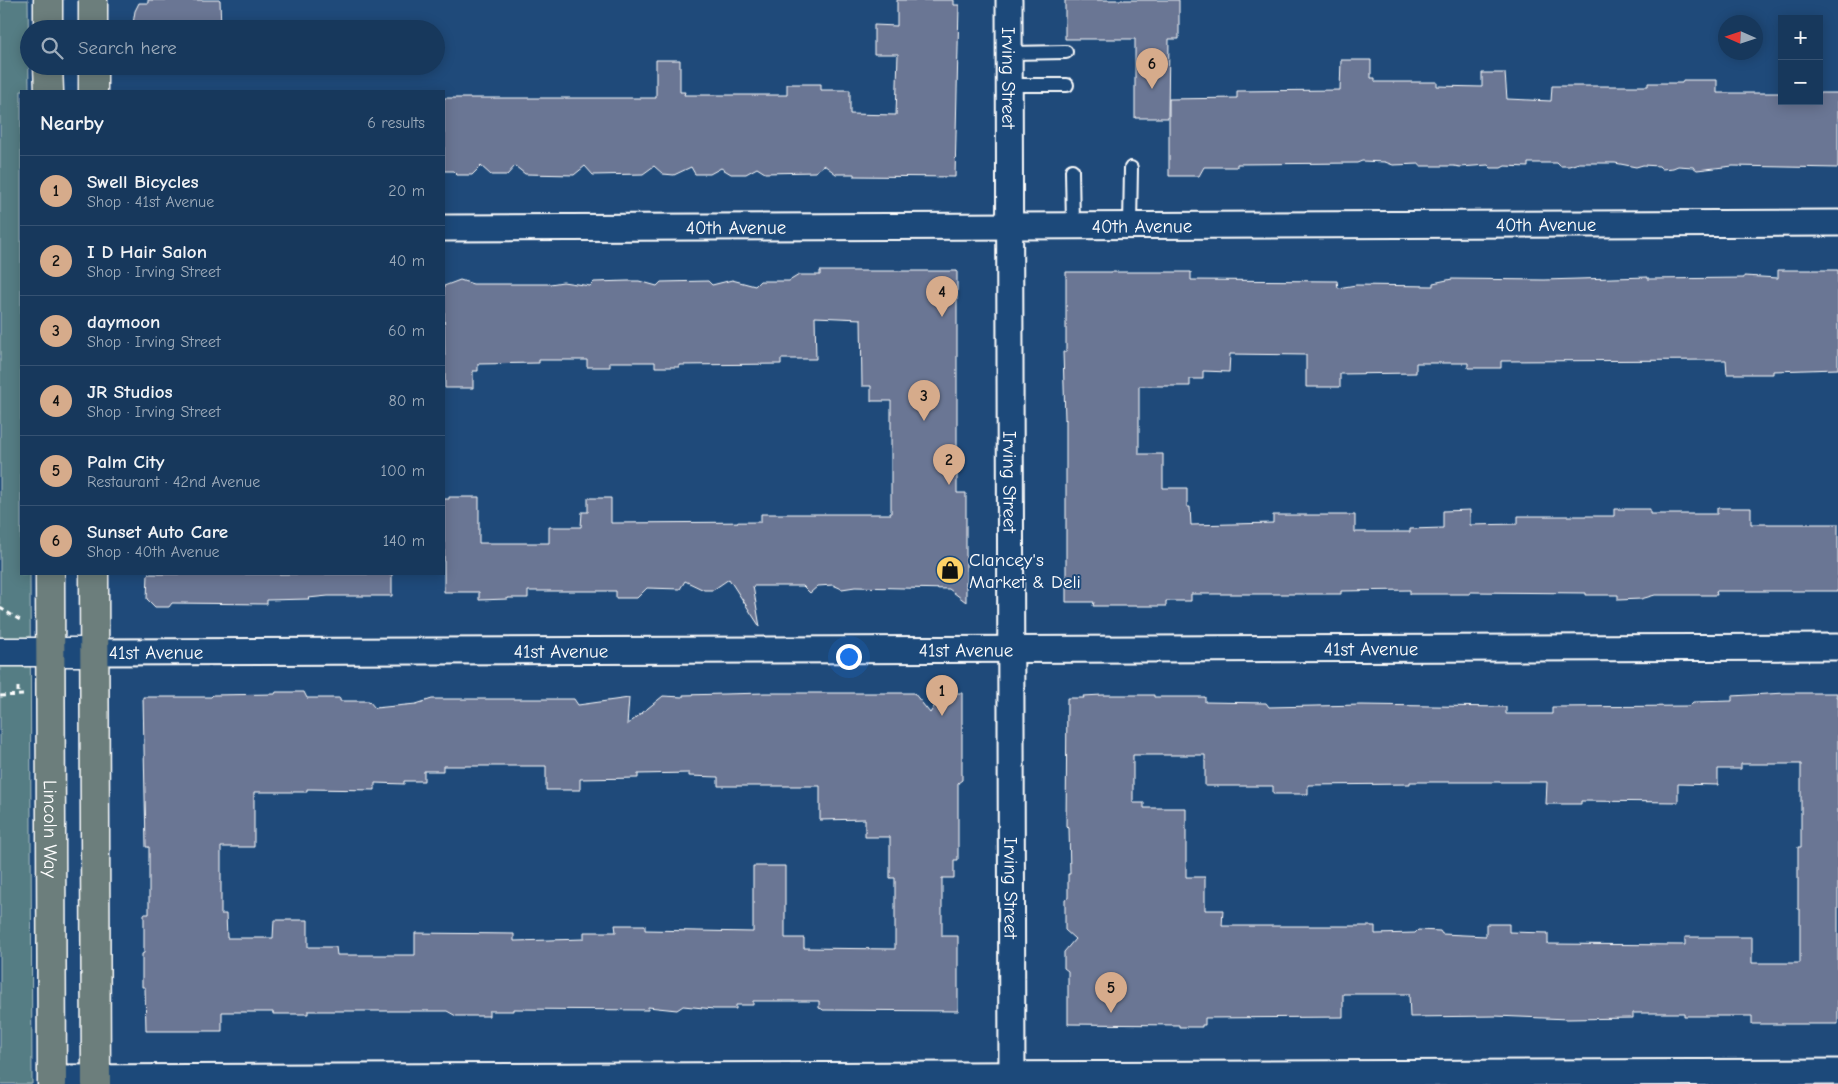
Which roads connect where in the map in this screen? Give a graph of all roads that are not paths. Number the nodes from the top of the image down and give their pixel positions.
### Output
1 (48, 0) edge
2 (93, 0) edge
3 (1009, 0) edge
4 (48, 20) edge
5 (93, 20) edge
6 (1066, 52) dead end
7 (1009, 53) junction
8 (48, 75) edge
9 (93, 75) edge
10 (1009, 85) junction
11 (1067, 85) dead end
12 (48, 90) edge
13 (93, 90) edge
14 (1131, 168) dead end
15 (1072, 170) dead end
16 (1838, 223) edge
17 (1130, 225) junction
18 (1010, 226) junction
19 (1072, 226) junction
20 (445, 228) edge
21 (50, 575) edge
22 (94, 575) edge
23 (1838, 647) edge
24 (1011, 650) junction
25 (0, 652) edge
26 (51, 652) junction
27 (94, 652) junction
28 (1838, 1072) edge
29 (1012, 1079) edge
30 (52, 1081) edge
31 (96, 1081) edge

1 - 4 main road
2 - 5 main road
3 - 7 street, Irving Street
6 - 7 lane
7 - 10 street, Irving Street
8 - 12 main road
9 - 13 main road
10 - 11 lane
10 - 18 street, Irving Street
14 - 17 lane
15 - 19 lane
16 - 17 street, 40th Avenue
17 - 19 street, 40th Avenue
18 - 19 street, 40th Avenue
18 - 20 street, 40th Avenue
18 - 24 street, Irving Street
21 - 26 main road, Lincoln Way
22 - 27 main road
23 - 24 street, 41st Avenue
24 - 27 street, 41st Avenue
24 - 29 street, Irving Street
25 - 26 street
26 - 27 street
26 - 30 main road, Lincoln Way
27 - 31 main road
28 - 29 street
29 - 31 street
30 - 31 street

